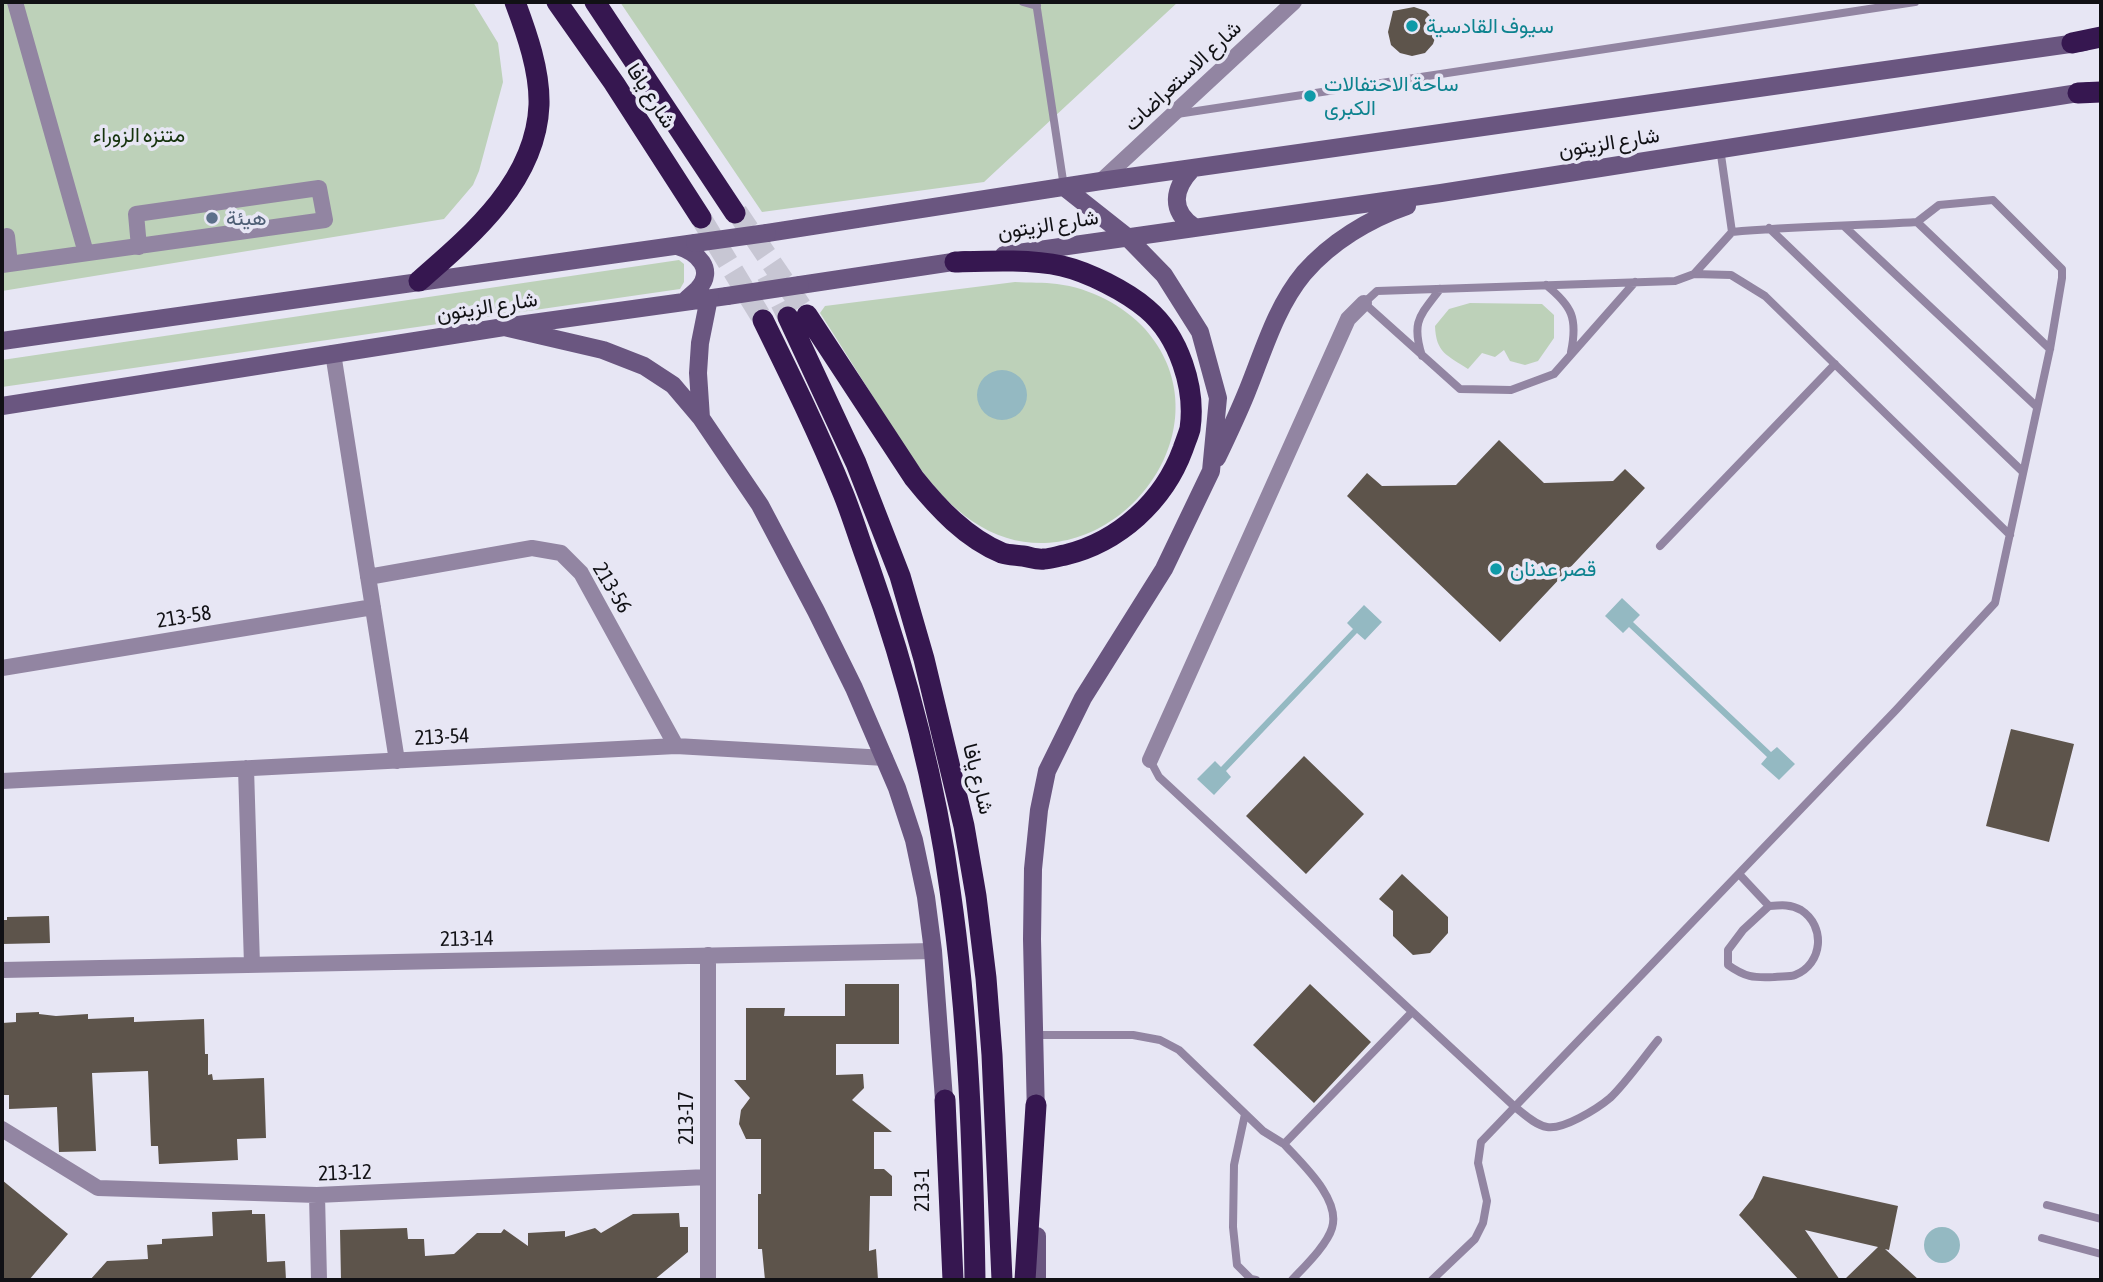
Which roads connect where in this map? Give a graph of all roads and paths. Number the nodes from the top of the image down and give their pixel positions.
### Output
1 (15, 2) edge
2 (515, 2) edge
3 (557, 2) edge
4 (595, 2) edge
5 (1023, 2) edge
6 (1294, 2) edge
7 (1915, 2) edge
8 (1037, 4) edge
9 (2101, 39) edge
10 (2072, 43) joint
11 (2101, 90) edge
12 (2078, 93) joint
13 (1173, 115) junction
14 (1720, 148) junction
15 (1192, 169) junction
16 (1101, 181) junction
17 (1063, 187) junction
18 (1441, 193) junction
19 (733, 208) tunnel mouth
20 (701, 218) tunnel mouth
21 (1917, 222) junction
22 (1194, 227) junction
23 (1844, 227) junction
24 (1769, 228) junction
25 (1732, 232) junction
26 (7, 236) dead end
27 (1126, 236) junction
28 (675, 246) junction
29 (139, 247) junction
30 (86, 253) junction
31 (955, 262) junction
32 (6, 265) edge
33 (1694, 274) junction
34 (419, 281) junction
35 (1635, 282) junction
36 (1546, 285) junction
37 (1440, 289) junction
38 (718, 297) junction
39 (685, 301) junction
40 (1364, 303) junction
41 (763, 320) tunnel mouth
42 (504, 327) junction
43 (2, 341) edge
44 (2050, 349) junction
45 (333, 354) junction
46 (1570, 355) junction
47 (1422, 356) junction
48 (1835, 364) junction
49 (2, 406) edge
50 (2037, 407) junction
51 (701, 418) junction
52 (1211, 471) junction
53 (2023, 472) junction
54 (2010, 535) junction
55 (1660, 545) dead end
56 (368, 577) junction
57 (373, 607) junction
58 (2, 668) edge
59 (676, 746) junction
60 (885, 758) junction
61 (1150, 760) joint
62 (397, 761) junction
63 (246, 768) junction
64 (2, 781) edge
65 (1739, 874) junction
66 (1769, 906) junction
67 (933, 951) junction
68 (708, 955) junction
69 (252, 965) junction
70 (2, 970) edge
71 (1412, 1012) junction
72 (1035, 1035) junction
73 (1658, 1040) dead end
74 (945, 1100) junction
75 (1036, 1105) junction
76 (1515, 1107) junction
77 (1245, 1114) junction
78 (2, 1129) edge
79 (1284, 1144) junction
80 (707, 1177) junction
81 (317, 1195) junction
82 (2047, 1205) dead end
83 (2101, 1219) edge
84 (2042, 1238) dead end
85 (2101, 1254) edge
86 (319, 1280) edge
87 (708, 1280) edge
88 (944, 1280) edge
89 (953, 1280) edge
90 (975, 1280) edge
91 (1002, 1280) edge
92 (1025, 1280) edge
93 (1037, 1280) edge
94 (1256, 1280) edge
95 (1292, 1280) edge
96 (1432, 1280) edge

1 - 30 street
2 - 34 highway
3 - 20 highway, شارع يافا
4 - 19 highway, شارع يافا
5 - 8 lane
6 - 13 street, شارع الاستعراضات
7 - 13 lane
8 - 17 lane
9 - 10 highway
10 - 15 main road, شارع الزيتون
11 - 12 highway
12 - 14 main road, شارع الزيتون
13 - 16 street, شارع الاستعراضات
14 - 18 main road, شارع الزيتون
14 - 25 lane
15 - 16 main road, شارع الزيتون
15 - 22 main road
16 - 17 main road, شارع الزيتون
17 - 27 main road
17 - 28 main road, شارع الزيتون, bridge
18 - 22 main road, شارع الزيتون
18 - 52 main road
21 - 23 lane
21 - 44 lane
21 - 44 lane
22 - 27 main road, شارع الزيتون
23 - 24 lane
23 - 50 lane
24 - 25 lane
24 - 53 lane
25 - 33 lane
26 - 32 street
27 - 31 main road, شارع الزيتون
27 - 52 main road
28 - 34 main road, شارع الزيتون
28 - 39 main road
29 - 29 street
29 - 30 street
30 - 32 street
31 - 38 main road, شارع الزيتون, bridge
31 - 91 highway, شارع يافا
33 - 35 lane
33 - 48 lane
34 - 43 main road, شارع الزيتون
35 - 36 lane
35 - 46 lane
36 - 37 lane
36 - 46 lane
37 - 40 lane
37 - 47 lane
38 - 39 main road, شارع الزيتون
38 - 51 main road
39 - 42 main road, شارع الزيتون
40 - 47 lane
40 - 61 street
41 - 90 highway
42 - 45 main road, شارع الزيتون
42 - 51 main road, 213-1
44 - 50 lane
45 - 49 main road, شارع الزيتون
45 - 56 street
46 - 47 lane
48 - 54 lane
48 - 55 lane
50 - 53 lane
51 - 60 main road, 213-1
52 - 72 main road
53 - 54 lane
54 - 65 lane
56 - 57 street
56 - 59 street, 213-56
57 - 58 street, 213-58
57 - 62 street
59 - 60 street, 213-54
59 - 62 street, 213-54
60 - 67 main road, 213-1
61 - 71 lane
62 - 63 street, 213-54
63 - 64 street, 213-54
63 - 69 street
65 - 66 lane
65 - 76 lane
66 - 66 lane
67 - 68 street, 213-14
67 - 74 main road, 213-1
68 - 69 street, 213-14
68 - 80 street, 213-17
69 - 70 street, 213-14
71 - 76 lane
71 - 79 lane
72 - 75 main road
72 - 77 lane
73 - 76 lane
74 - 88 main road, 213-1
74 - 89 highway
75 - 92 highway
75 - 93 main road
76 - 96 lane
77 - 79 lane
77 - 94 lane
78 - 81 street, 213-12
79 - 95 lane
80 - 81 street, 213-12
80 - 87 street, 213-17
81 - 86 street
82 - 83 lane
84 - 85 lane

